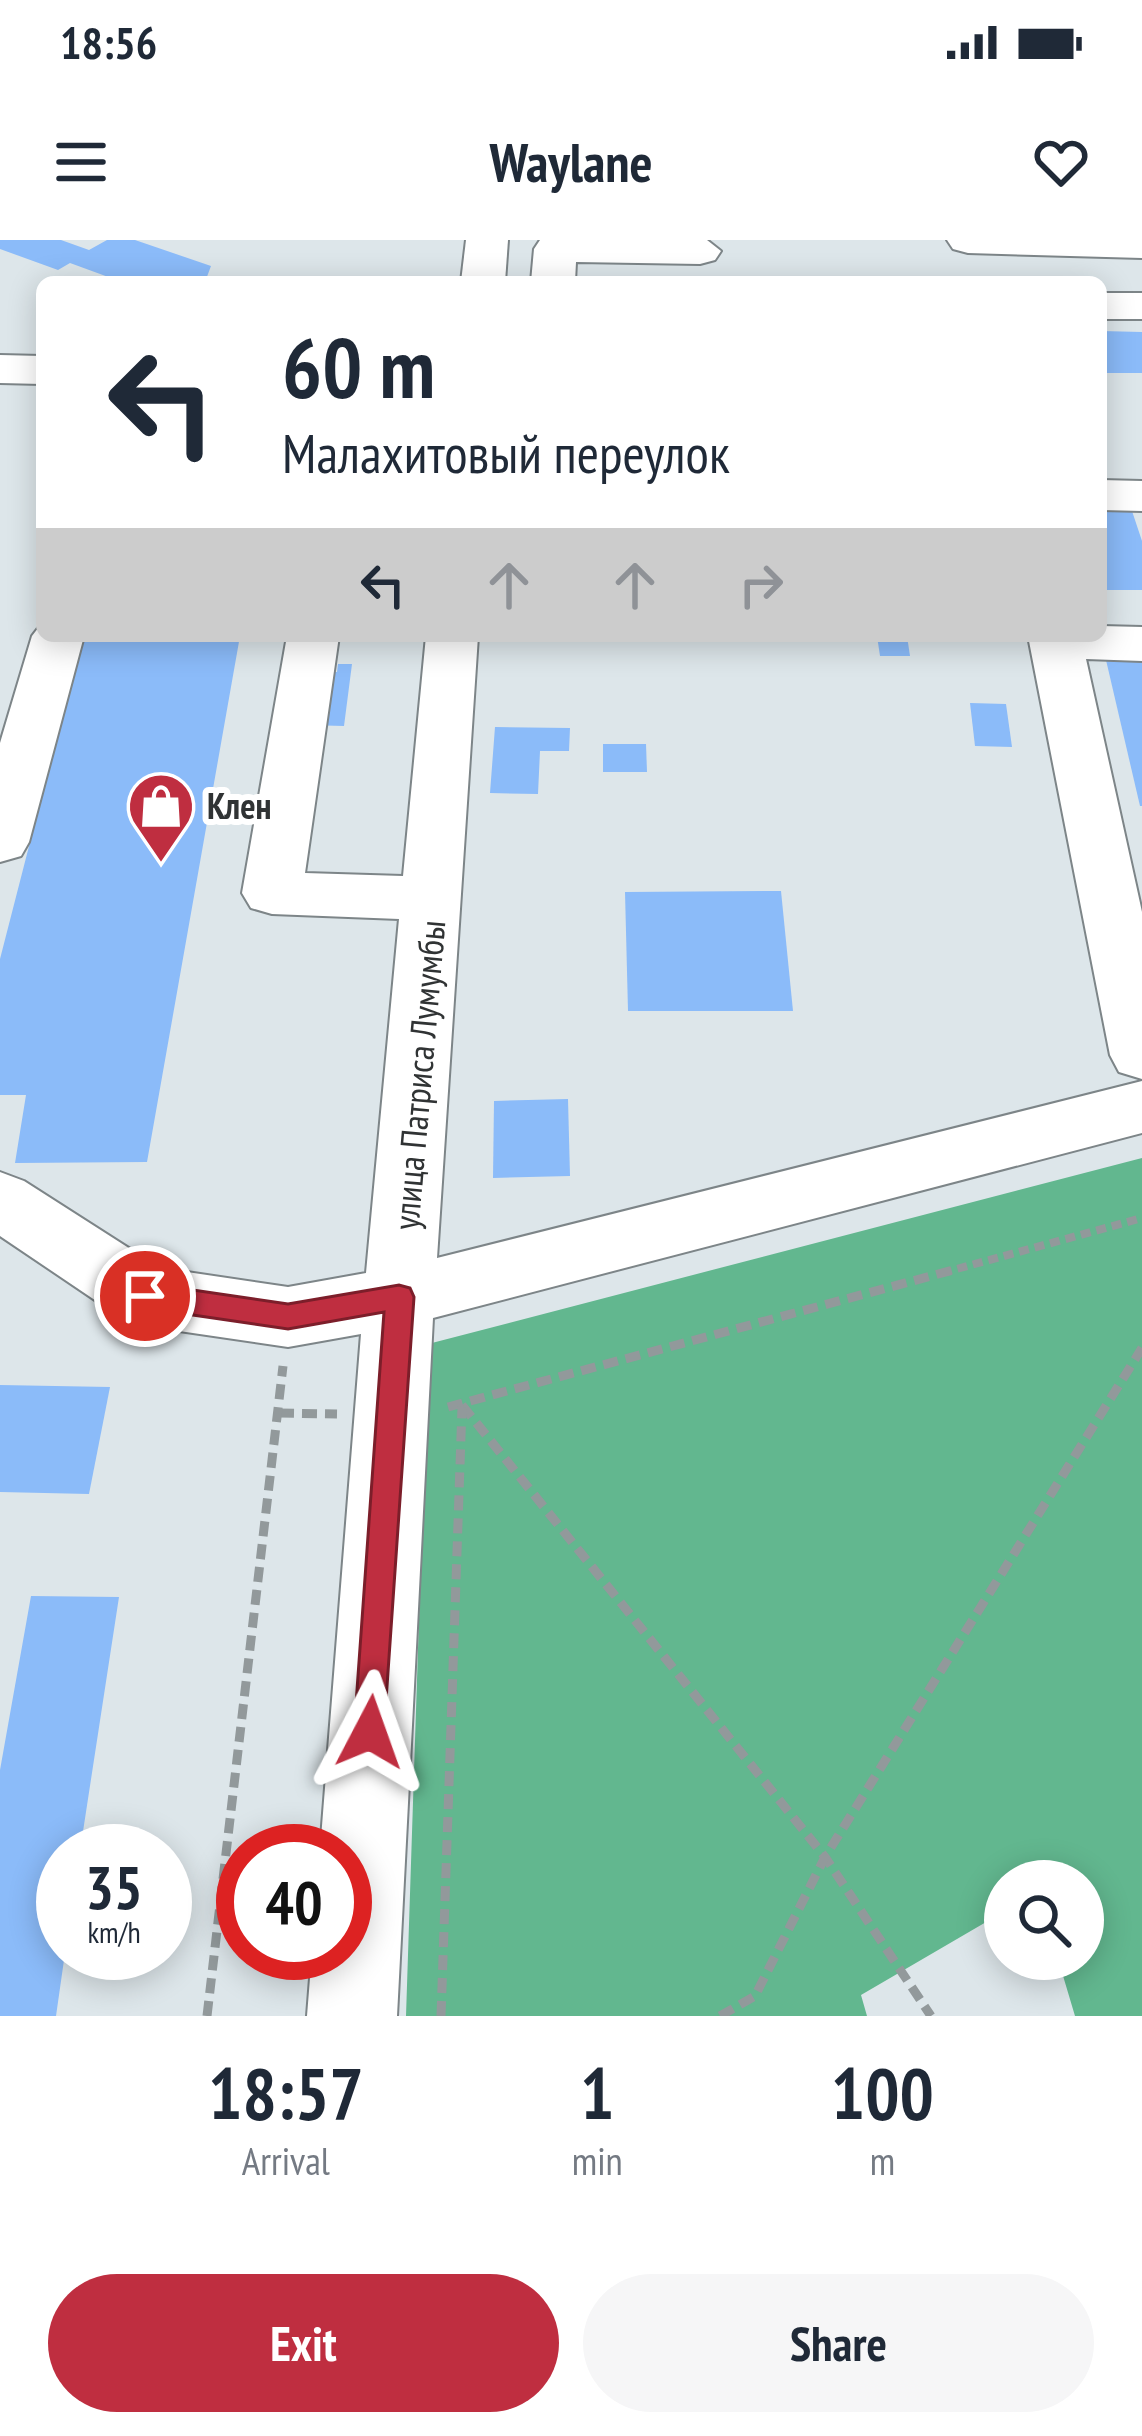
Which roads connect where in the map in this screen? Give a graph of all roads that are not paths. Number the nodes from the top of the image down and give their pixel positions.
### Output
1 (487, 240) edge
2 (503, 240) edge
3 (969, 240) edge
4 (1142, 245) edge
5 (700, 251) dead end
6 (554, 266) edge
7 (484, 276) edge
8 (978, 276) edge
9 (1107, 305) edge
10 (1142, 306) edge
11 (0, 369) edge
12 (36, 370) edge
13 (1107, 495) edge
14 (1142, 496) edge
15 (56, 642) edge
16 (312, 642) edge
17 (452, 642) edge
18 (1055, 642) edge
19 (1107, 642) edge
20 (1142, 644) edge
21 (0, 842) edge
22 (434, 899) junction
23 (1142, 1055) edge
24 (1142, 1107) edge
25 (3, 1206) edge
26 (399, 1297) junction
27 (352, 2016) edge

1 - 7 street
2 - 6 street
3 - 4 street
3 - 8 street
5 - 6 street
9 - 10 street
11 - 12 street
13 - 14 street
15 - 21 street
16 - 22 street
17 - 22 street, улица Патриса Лумумбы
18 - 23 street
19 - 20 street
22 - 26 street, улица Патриса Лумумбы
24 - 26 street
25 - 26 street
26 - 27 street, улица Патриса Лумумбы

